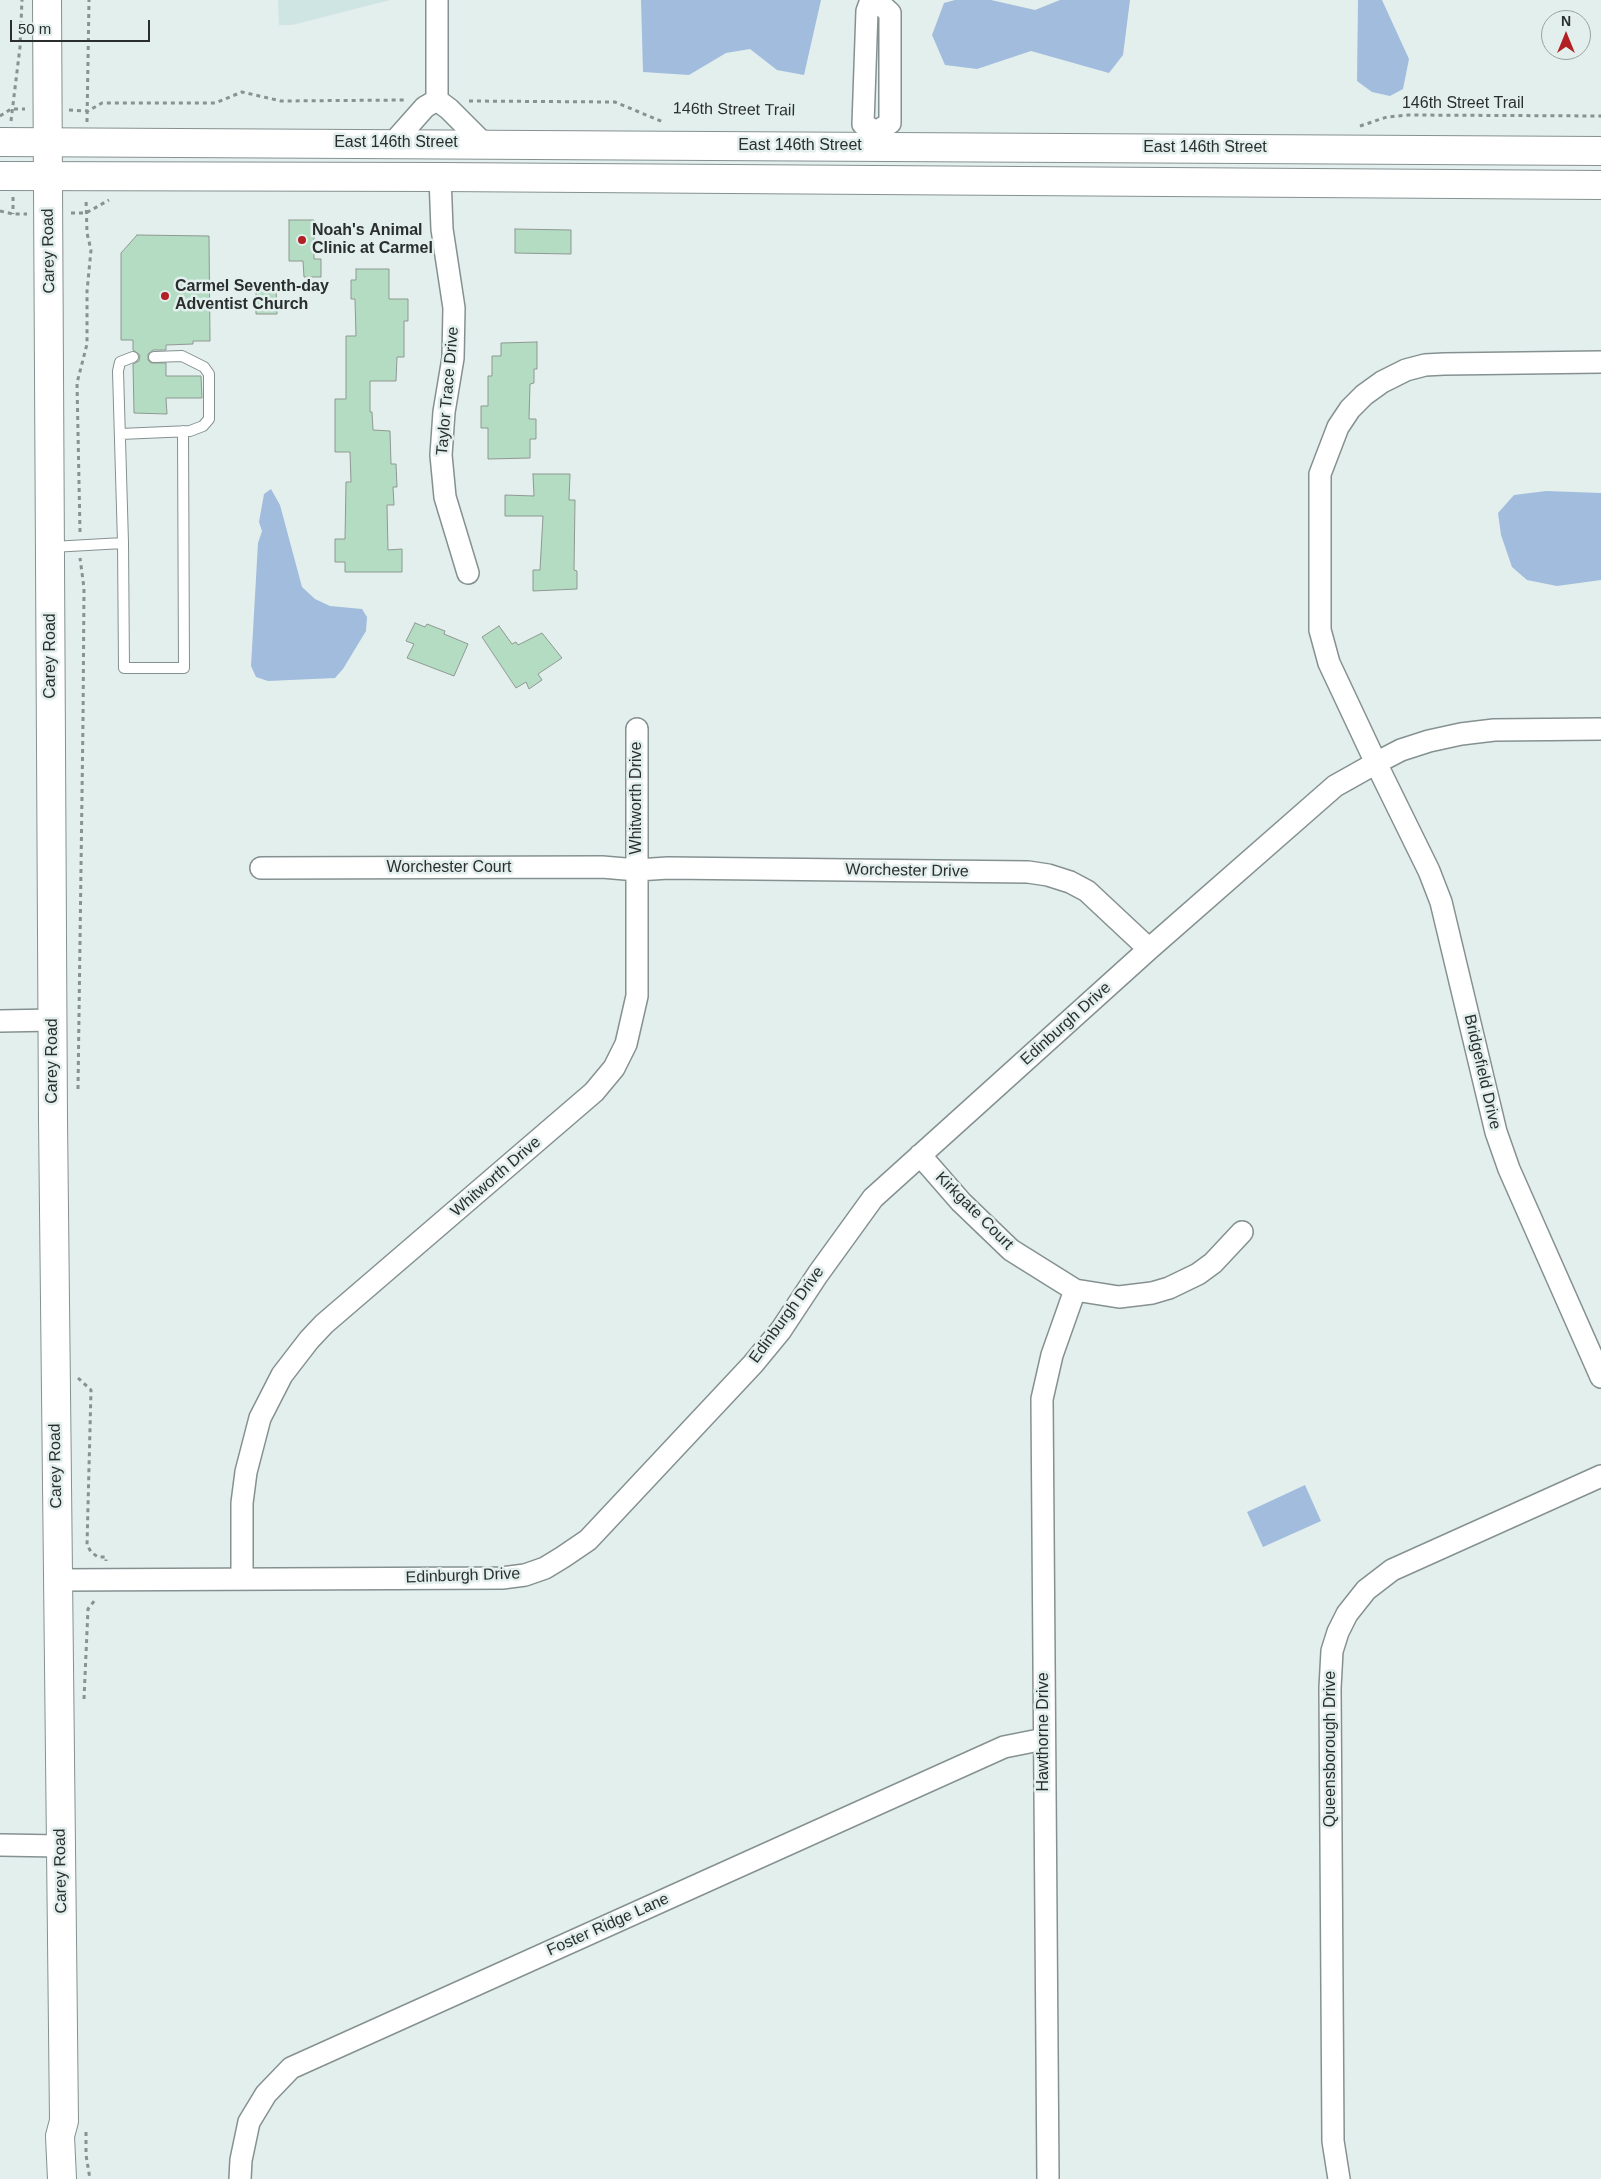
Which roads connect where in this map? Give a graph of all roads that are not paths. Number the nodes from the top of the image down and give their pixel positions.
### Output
1 (47, 0) edge
2 (437, 0) edge
3 (871, 0) edge
4 (876, 0) edge
5 (438, 100) junction
6 (876, 140) junction
7 (0, 142) edge
8 (48, 143) junction
9 (393, 143) junction
10 (484, 144) junction
11 (1601, 151) edge
12 (0, 176) edge
13 (48, 177) junction
14 (440, 177) junction
15 (875, 180) junction
16 (1601, 185) edge
17 (133, 356) dead end
18 (154, 356) dead end
19 (1601, 362) edge
20 (183, 432) junction
21 (120, 434) junction
22 (123, 543) junction
23 (51, 547) junction
24 (468, 573) dead end
25 (638, 729) dead end
26 (1601, 729) edge
27 (1376, 763) junction
28 (261, 868) dead end
29 (638, 870) junction
30 (1149, 949) junction
31 (53, 1020) junction
32 (0, 1021) edge
33 (920, 1155) junction
34 (1242, 1232) dead end
35 (1075, 1290) junction
36 (1601, 1378) edge
37 (1601, 1476) edge
38 (242, 1579) junction
39 (57, 1580) junction
40 (1044, 1739) junction
41 (0, 1845) edge
42 (60, 1846) junction
43 (64, 2121) junction
44 (62, 2179) edge
45 (79, 2179) edge
46 (240, 2179) edge
47 (1048, 2179) edge
48 (1339, 2179) edge

1 - 8 main road, Carey Road
2 - 5 street
3 - 6 street
4 - 6 street
5 - 9 street
5 - 10 street
6 - 10 main road, East 146th Street
6 - 11 main road, East 146th Street
6 - 15 street
7 - 8 main road, East 146th Street
8 - 9 main road, East 146th Street
8 - 13 main road, Carey Road
9 - 10 main road, East 146th Street
12 - 13 main road, East 146th Street
13 - 14 main road, East 146th Street
13 - 23 main road, Carey Road
14 - 15 main road, East 146th Street
14 - 24 street, Taylor Trace Drive
15 - 16 main road, East 146th Street
17 - 21 lane
18 - 20 lane
19 - 27 street, Bridgefield Drive
20 - 21 lane
20 - 22 lane
21 - 22 lane
22 - 23 lane
23 - 31 main road, Carey Road
25 - 29 street, Whitworth Drive
26 - 27 street, Edinburgh Drive
27 - 30 street, Edinburgh Drive
27 - 36 street, Bridgefield Drive
28 - 29 street, Worchester Court
29 - 30 street, Worchester Drive
29 - 38 street, Whitworth Drive
30 - 33 street, Edinburgh Drive
31 - 32 street
31 - 39 main road, Carey Road
33 - 35 street, Kirkgate Court
33 - 38 street, Edinburgh Drive
34 - 35 street, Kirkgate Court
35 - 40 street, Hawthorne Drive
37 - 48 street, Queensborough Drive
38 - 39 street, Edinburgh Drive
39 - 42 main road, Carey Road
40 - 46 street, Foster Ridge Lane
40 - 47 street, Hawthorne Drive
41 - 42 street
42 - 43 main road, Carey Road
43 - 44 main road, Carey Road
43 - 45 main road, Carey Road

